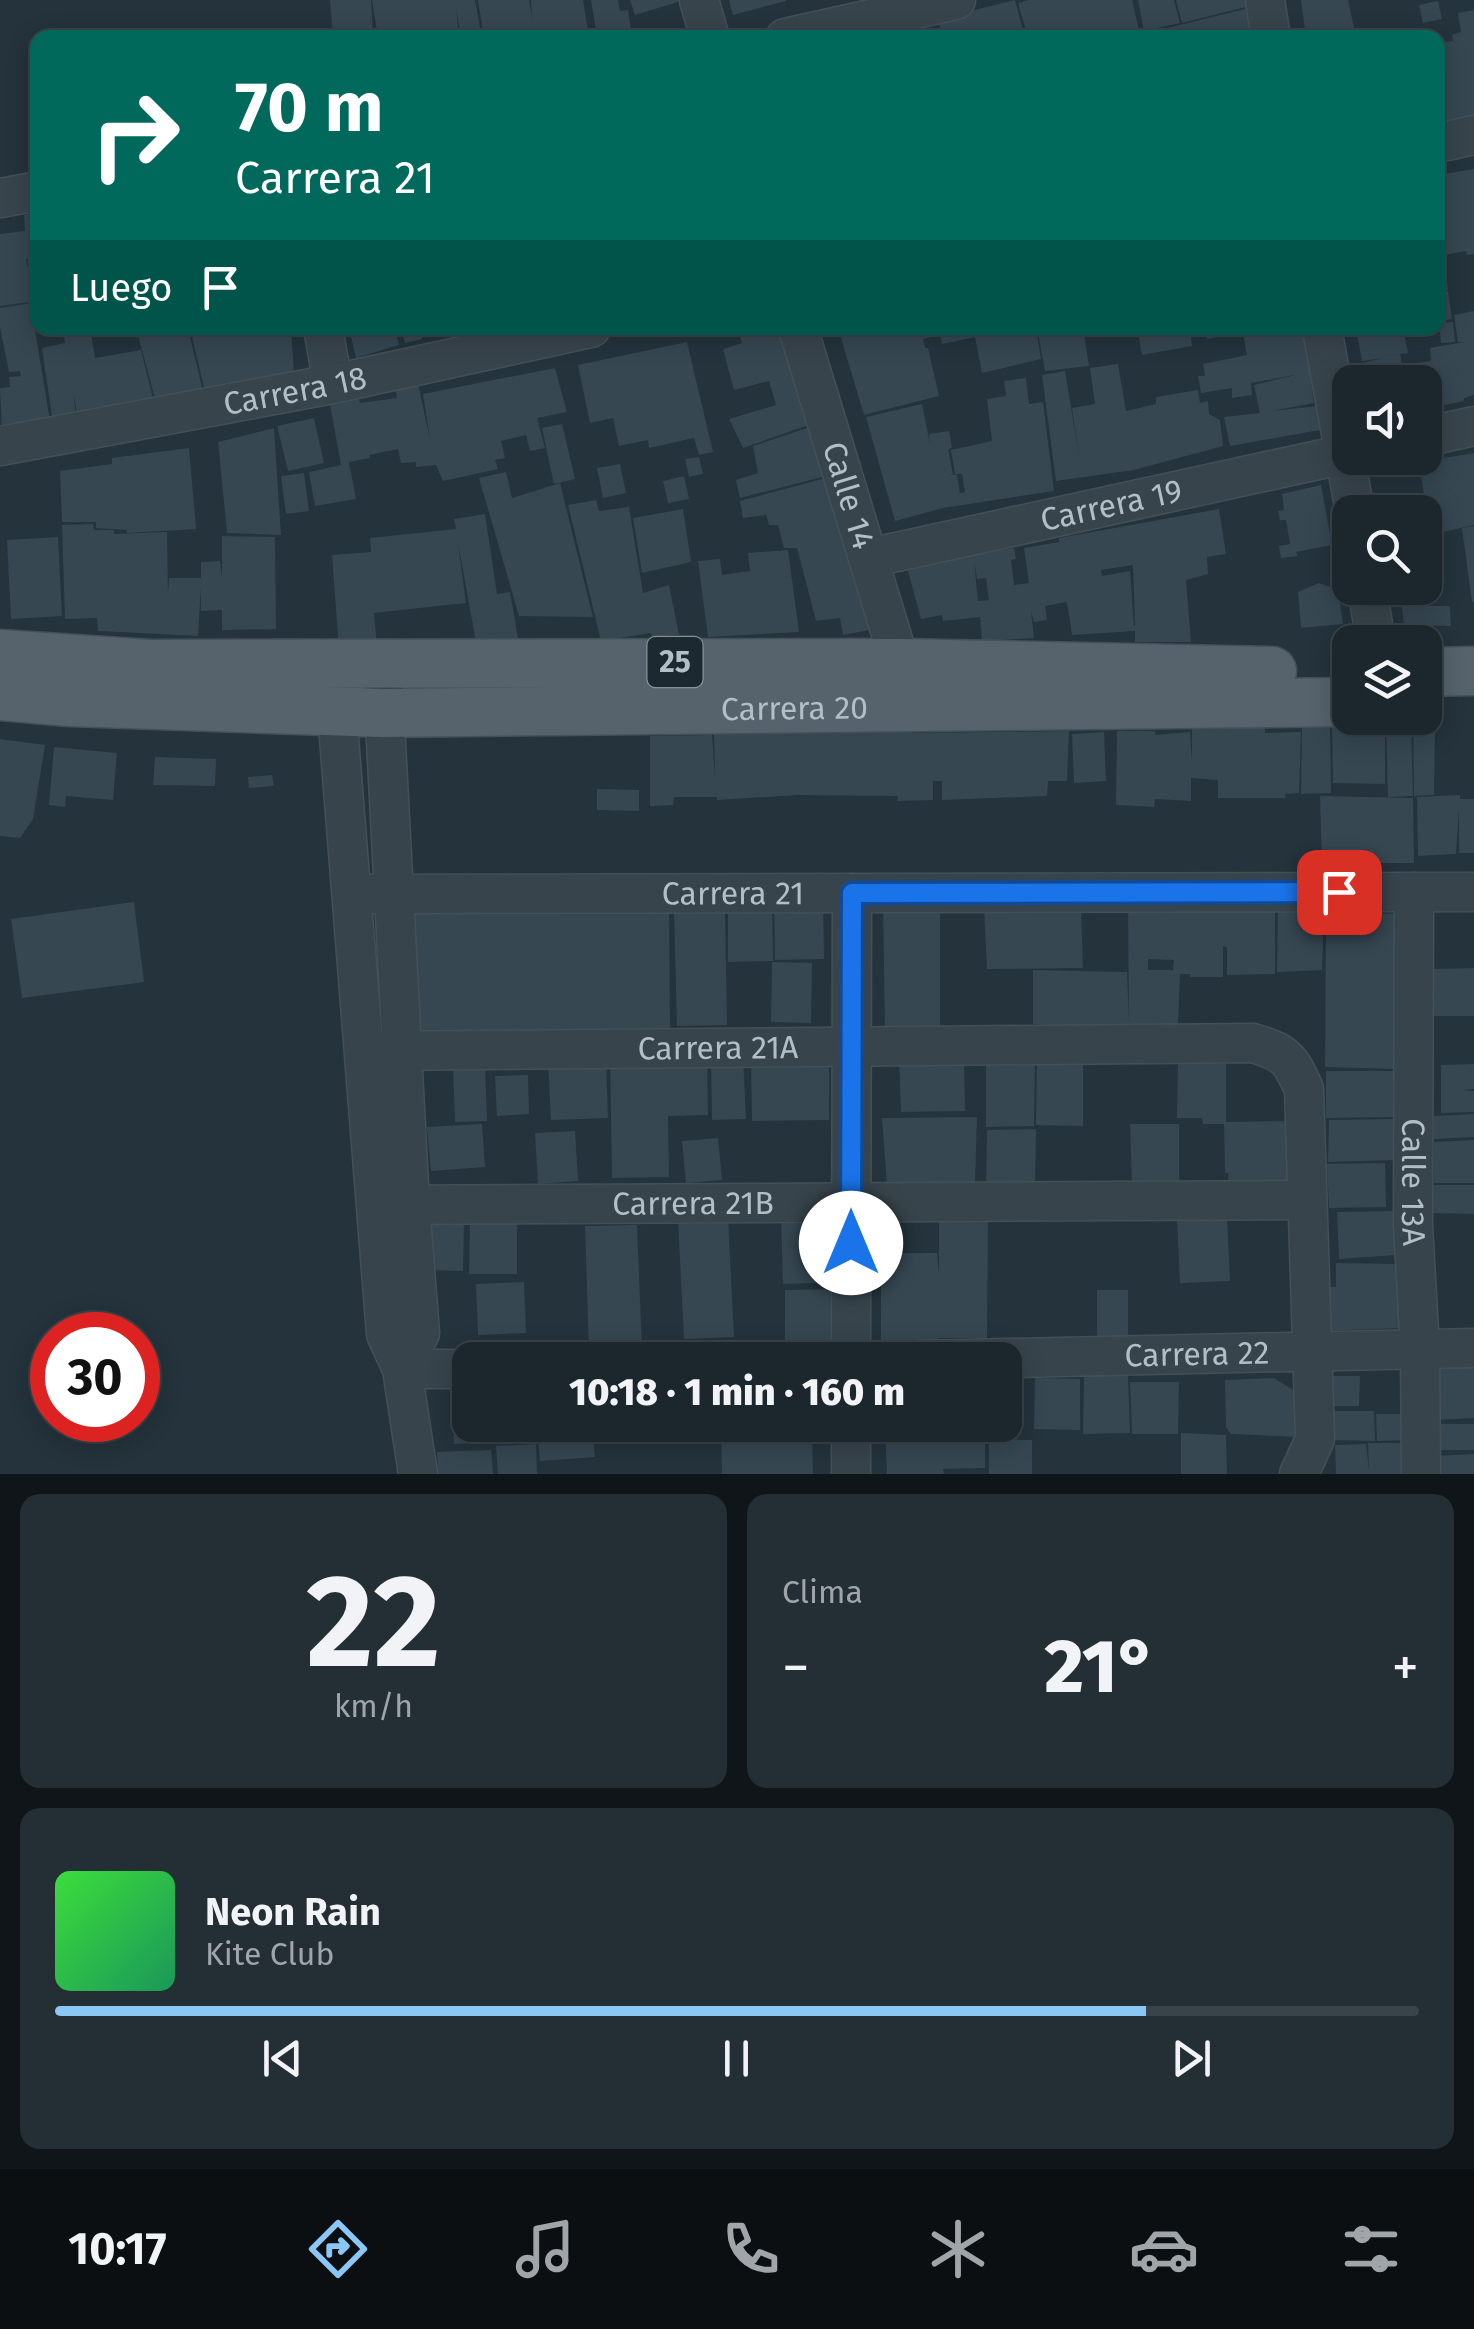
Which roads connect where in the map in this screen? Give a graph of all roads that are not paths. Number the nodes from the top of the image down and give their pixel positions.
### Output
1 (699, 0) edge
2 (956, 0) edge
3 (1265, 0) edge
4 (708, 30) edge
5 (820, 30) edge
6 (1270, 30) edge
7 (1474, 135) edge
8 (1445, 141) edge
9 (30, 192) edge
10 (0, 198) edge
11 (323, 335) edge
12 (559, 335) edge
13 (800, 335) edge
14 (1323, 335) edge
15 (1332, 376) edge
16 (333, 384) junction
17 (1474, 426) edge
18 (1442, 433) edge
19 (0, 446) edge
20 (1332, 457) edge
21 (870, 558) junction
22 (0, 654) edge
23 (900, 663) junction
24 (382, 664) junction
25 (1474, 671) edge
26 (1442, 672) edge
27 (1332, 673) edge
28 (335, 688) junction
29 (0, 696) edge
30 (1442, 701) edge
31 (1474, 701) edge
32 (1332, 702) edge
33 (383, 714) junction
34 (1414, 892) junction
35 (1474, 892) edge
36 (852, 893) junction
37 (353, 894) junction
38 (395, 894) junction
39 (852, 1047) junction
40 (403, 1050) junction
41 (366, 1051) junction
42 (1308, 1200) junction
43 (851, 1204) junction
44 (394, 1205) junction
45 (851, 1342) edge
46 (1474, 1348) edge
47 (1420, 1349) junction
48 (1313, 1352) junction
49 (1022, 1358) edge
50 (402, 1368) junction
51 (452, 1369) edge
52 (851, 1442) edge
53 (418, 1474) edge
54 (851, 1474) edge
55 (1299, 1474) edge
56 (1421, 1474) edge

1 - 4 street
2 - 5 street
3 - 6 street
7 - 8 street
9 - 10 street
11 - 16 street
12 - 16 street, Carrera 18
13 - 21 street, Calle 14
14 - 15 street
16 - 19 street, Carrera 18
17 - 18 street
20 - 21 street, Carrera 19
21 - 23 street, Calle 14
22 - 28 main road, Carrera 20 / 25
23 - 24 main road, Carrera 20 / 25
23 - 27 main road, Carrera 20 / 25
24 - 28 main road, Carrera 20 / 25
24 - 33 street
25 - 26 main road
28 - 29 main road, Carrera 20 / 25
28 - 33 main road, Carrera 20 / 25
28 - 37 street
30 - 31 main road
32 - 33 main road, Carrera 20 / 25
33 - 38 street
34 - 35 street, Carrera 21
34 - 36 street, Carrera 21
34 - 47 street, Calle 13A
36 - 38 street, Carrera 21
36 - 39 street
37 - 38 street, Carrera 21
37 - 41 street
38 - 40 street
39 - 40 street, Carrera 21A
39 - 42 street, Carrera 21A
39 - 43 street
40 - 41 street, Carrera 21A
40 - 44 street
41 - 44 street
42 - 43 street, Carrera 21B
42 - 48 street
43 - 44 street, Carrera 21B
43 - 45 street
44 - 50 street
46 - 47 street, Carrera 22
47 - 48 street, Carrera 22
47 - 56 street, Calle 13A
48 - 49 street, Carrera 22
48 - 55 street
50 - 51 street
50 - 53 street
52 - 54 street

